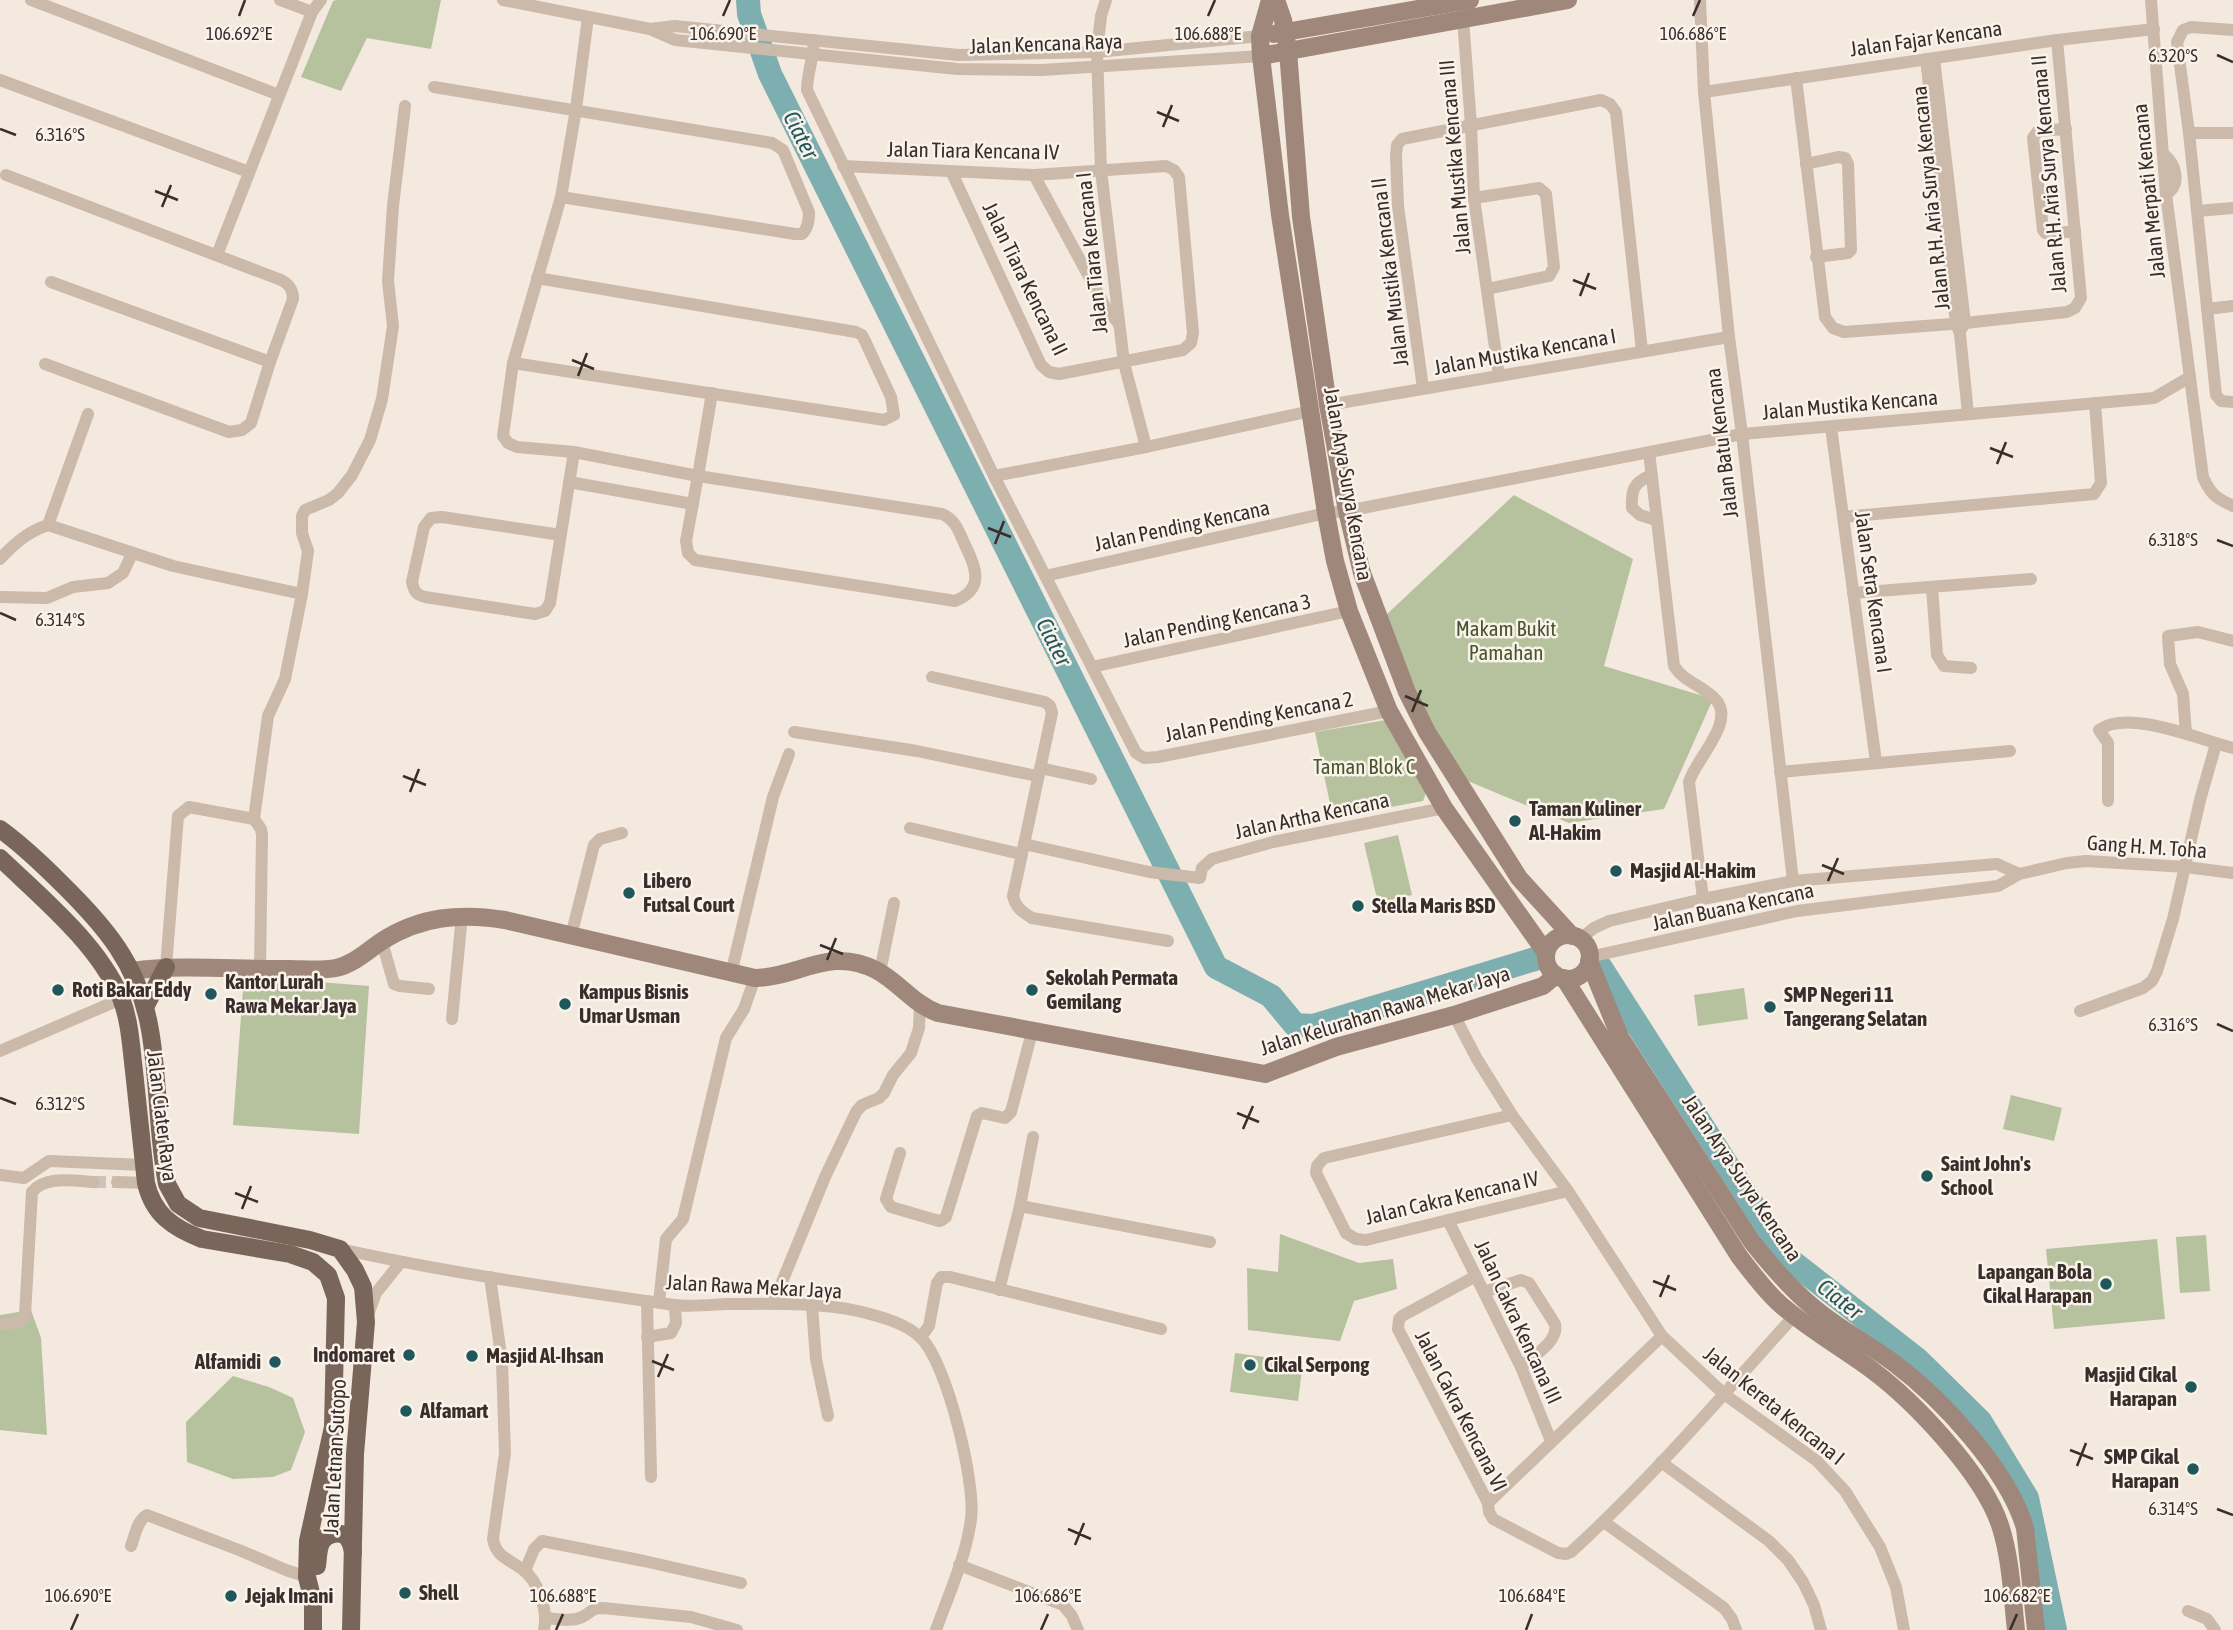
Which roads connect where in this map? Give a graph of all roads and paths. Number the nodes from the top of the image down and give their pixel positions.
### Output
1 (31, 0) edge
2 (280, 0) edge
3 (321, 0) edge
4 (503, 0) edge
5 (1106, 0) edge
6 (1273, 0) edge
7 (1469, 0) edge
8 (1568, 0) edge
9 (1700, 0) edge
10 (2151, 0) edge
11 (312, 12) junction
12 (588, 17) junction
13 (1464, 19) junction
14 (650, 29) junction
15 (2154, 29) junction
16 (2233, 30) edge
17 (1286, 32) junction
18 (1260, 36) junction
19 (814, 40) junction
20 (2057, 40) junction
21 (1097, 51) junction
22 (1288, 51) junction
23 (814, 54) junction
24 (1261, 56) junction
25 (1930, 58) junction
26 (1098, 66) junction
27 (1796, 78) junction
28 (0, 80) edge
29 (434, 88) dead end
30 (1704, 92) junction
31 (279, 95) junction
32 (405, 106) dead end
33 (576, 109) junction
34 (1471, 125) junction
35 (2066, 129) junction
36 (2189, 133) junction
37 (2233, 133) edge
38 (2163, 154) junction
39 (1805, 164) junction
40 (843, 166) junction
41 (1101, 170) junction
42 (249, 172) junction
43 (952, 173) junction
44 (2192, 173) junction
45 (6, 175) dead end
46 (2175, 175) junction
47 (1034, 176) junction
48 (2166, 194) junction
49 (561, 197) junction
50 (1474, 198) junction
51 (2233, 208) edge
52 (2197, 211) junction
53 (2075, 231) junction
54 (217, 255) junction
55 (1816, 257) junction
56 (537, 278) junction
57 (51, 282) dead end
58 (1487, 289) junction
59 (2233, 306) edge
60 (2207, 309) junction
61 (1119, 324) junction
62 (1960, 327) junction
63 (1729, 337) junction
64 (1642, 351) junction
65 (270, 362) junction
66 (513, 362) junction
67 (1124, 363) junction
68 (45, 364) dead end
69 (1499, 376) junction
70 (2190, 377) junction
71 (1423, 388) junction
72 (712, 393) junction
73 (2233, 401) edge
74 (2095, 403) junction
75 (1320, 408) junction
76 (88, 414) dead end
77 (1968, 414) junction
78 (1831, 427) junction
79 (1742, 434) junction
80 (1146, 447) junction
81 (574, 452) junction
82 (1649, 452) junction
83 (698, 475) junction
84 (1651, 475) junction
85 (995, 476) junction
86 (569, 482) junction
87 (693, 504) junction
88 (2233, 506) edge
89 (1347, 511) junction
90 (1326, 513) junction
91 (1843, 517) junction
92 (1657, 520) junction
93 (48, 525) junction
94 (561, 535) junction
95 (132, 554) junction
96 (0, 559) edge
97 (1045, 576) junction
98 (2031, 579) dead end
99 (1932, 587) junction
100 (1853, 593) junction
101 (302, 594) junction
102 (0, 597) edge
103 (1349, 611) junction
104 (2233, 641) edge
105 (1092, 667) junction
106 (1971, 668) dead end
107 (932, 677) dead end
108 (1389, 711) junction
109 (794, 732) dead end
110 (2186, 734) junction
111 (2216, 744) junction
112 (2233, 748) edge
113 (2010, 751) dead end
114 (789, 754) dead end
115 (1876, 762) junction
116 (1039, 772) junction
117 (1780, 772) junction
118 (1091, 779) dead end
119 (2108, 801) dead end
120 (1444, 807) junction
121 (254, 819) junction
122 (910, 828) dead end
123 (0, 829) edge
124 (622, 833) dead end
125 (1023, 849) junction
126 (0, 858) edge
127 (2186, 867) junction
128 (2233, 873) edge
129 (2018, 874) junction
130 (1793, 881) junction
131 (1703, 899) junction
132 (894, 903) dead end
133 (462, 915) junction
134 (571, 936) junction
135 (1576, 937) junction
136 (1168, 941) dead end
137 (382, 942) junction
138 (1546, 953) junction
139 (1590, 959) junction
140 (166, 967) junction
141 (260, 970) junction
142 (132, 971) junction
143 (880, 972) junction
144 (731, 974) junction
145 (1560, 977) junction
146 (755, 978) junction
147 (429, 989) dead end
148 (121, 999) junction
149 (920, 1005) junction
150 (145, 1007) junction
151 (2080, 1011) dead end
152 (1454, 1015) junction
153 (452, 1019) dead end
154 (1032, 1032) junction
155 (0, 1051) edge
156 (1512, 1115) junction
157 (1033, 1137) dead end
158 (900, 1153) dead end
159 (145, 1174) junction
160 (0, 1175) edge
161 (94, 1182) tunnel mouth
162 (117, 1182) tunnel mouth
163 (1568, 1191) junction
164 (1020, 1206) junction
165 (1448, 1220) junction
166 (1210, 1242) dead end
167 (340, 1249) junction
168 (400, 1263) junction
169 (1476, 1276) junction
170 (490, 1277) junction
171 (999, 1290) junction
172 (1484, 1292) junction
173 (653, 1301) junction
174 (773, 1304) junction
175 (675, 1305) junction
176 (812, 1306) junction
177 (1794, 1316) junction
178 (366, 1322) junction
179 (0, 1324) edge
180 (1161, 1329) dead end
181 (1662, 1336) junction
182 (647, 1337) junction
183 (921, 1337) junction
184 (1521, 1367) junction
185 (1724, 1395) junction
186 (828, 1416) dead end
187 (333, 1427) joint
188 (1551, 1441) junction
189 (1661, 1462) junction
190 (651, 1477) dead end
191 (1488, 1503) junction
192 (1604, 1522) junction
193 (131, 1546) dead end
194 (354, 1553) junction
195 (959, 1565) junction
196 (525, 1571) junction
197 (307, 1577) junction
198 (741, 1583) dead end
199 (313, 1601) junction
200 (2188, 1611) dead end
201 (545, 1624) edge
202 (313, 1630) edge
203 (351, 1630) edge
204 (737, 1630) edge
205 (936, 1630) edge
206 (1077, 1630) edge
207 (1736, 1630) edge
208 (1821, 1630) edge
209 (1904, 1630) edge
210 (2016, 1630) edge
211 (2036, 1630) edge
212 (2215, 1630) edge

1 - 31 street
2 - 11 street
3 - 11 street
4 - 12 street, Jalan Kencana Raya
5 - 21 street, Jalan Tiara Kencana I
6 - 17 street, Jalan Arya Surya Kencana
6 - 18 street, Jalan Arya Surya Kencana
7 - 17 street, Jalan Kencana Raya
8 - 13 street, Jalan Kencana Raya
9 - 30 street, Jalan Batu Kencana
10 - 15 street, Jalan Merpati Kencana
11 - 31 street
12 - 14 street, Jalan Kencana Raya
12 - 33 street
13 - 22 street, Jalan Kencana Raya
13 - 34 street, Jalan Mustika Kencana III
14 - 19 street, Jalan Kencana Raya
14 - 23 street, Jalan Kencana Raya
15 - 20 street, Jalan Fajar Kencana
15 - 38 street, Jalan Merpati Kencana
16 - 36 street
17 - 18 street, Jalan Kencana Raya
17 - 22 street, Jalan Arya Surya Kencana
18 - 21 street, Jalan Kencana Raya
18 - 24 street, Jalan Arya Surya Kencana
19 - 21 street, Jalan Kencana Raya
19 - 23 street
20 - 25 street, Jalan Fajar Kencana
20 - 35 street, Jalan R.H. Aria Surya Kencana II
21 - 26 street, Jalan Tiara Kencana I
22 - 24 street, Jalan Kencana Raya
22 - 75 street, Jalan Arya Surya Kencana
23 - 26 street, Jalan Kencana Raya
23 - 40 street
24 - 26 street, Jalan Kencana Raya
24 - 75 street, Jalan Arya Surya Kencana
25 - 27 street, Jalan Fajar Kencana
25 - 62 street, Jalan R.H. Aria Surya Kencana
26 - 41 street, Jalan Tiara Kencana I
27 - 30 street, Jalan Fajar Kencana
27 - 39 street
28 - 42 street
29 - 33 street
30 - 63 street, Jalan Batu Kencana
31 - 42 street
32 - 101 street
33 - 49 street
33 - 49 street
34 - 50 street, Jalan Mustika Kencana III
34 - 64 street
34 - 71 street, Jalan Mustika Kencana II
35 - 53 street, Jalan R.H. Aria Surya Kencana II
35 - 53 street
36 - 37 street
36 - 44 street
38 - 46 street
38 - 48 street, Jalan Merpati Kencana
39 - 55 street
39 - 55 street
40 - 43 street, Jalan Tiara Kencana IV
40 - 85 street
41 - 47 street, Jalan Tiara Kencana IV
41 - 61 street, Jalan Tiara Kencana I
41 - 67 street, Jalan Tiara Kencana IV
42 - 54 street
43 - 47 street, Jalan Tiara Kencana IV
43 - 67 street, Jalan Tiara Kencana II
44 - 46 street
44 - 52 street
45 - 54 street
46 - 48 street
47 - 61 street
48 - 70 street, Jalan Merpati Kencana
49 - 56 street
50 - 58 street, Jalan Mustika Kencana III
50 - 58 street
51 - 52 street
52 - 60 street
53 - 62 street, Jalan R.H. Aria Surya Kencana II
54 - 65 street
55 - 62 street
56 - 66 street
56 - 72 street
57 - 65 street
58 - 69 street, Jalan Mustika Kencana III
59 - 60 street
60 - 73 street
61 - 67 street, Jalan Tiara Kencana I
62 - 77 street, Jalan R.H. Aria Surya Kencana
63 - 64 street, Jalan Mustika Kencana I
63 - 79 street, Jalan Batu Kencana
64 - 69 street, Jalan Mustika Kencana I
65 - 68 street
66 - 72 street
66 - 81 street
67 - 80 street, Jalan Tiara Kencana I
69 - 71 street, Jalan Mustika Kencana I
70 - 74 street, Jalan Mustika Kencana
70 - 88 street, Jalan Merpati Kencana
71 - 75 street, Jalan Mustika Kencana I
72 - 83 street
74 - 77 street, Jalan Mustika Kencana
74 - 91 street
75 - 80 street, Jalan Mustika Kencana I
75 - 89 street, Jalan Arya Surya Kencana
75 - 90 street, Jalan Arya Surya Kencana
76 - 93 street
77 - 78 street, Jalan Mustika Kencana
78 - 79 street, Jalan Mustika Kencana
78 - 91 street, Jalan Setra Kencana I
79 - 82 street, Jalan Mustika Kencana
79 - 117 street, Jalan Batu Kencana
80 - 85 street, Jalan Mustika Kencana I
81 - 83 street
81 - 86 street
82 - 84 street
82 - 89 street, Jalan Mustika Kencana
83 - 87 street
83 - 87 street
84 - 92 street
84 - 92 street
85 - 97 street
86 - 87 street
86 - 94 street
89 - 90 street, Jalan Pending Kencana
89 - 135 street, Jalan Arya Surya Kencana
90 - 97 street, Jalan Pending Kencana
90 - 103 street, Jalan Arya Surya Kencana
91 - 100 street, Jalan Setra Kencana I
92 - 131 street
93 - 95 street
93 - 96 street
94 - 94 street
95 - 101 street
95 - 102 street
97 - 105 street
98 - 99 street
99 - 100 street
99 - 106 street
100 - 115 street, Jalan Setra Kencana I
101 - 121 street
103 - 105 street, Jalan Pending Kencana 3
103 - 108 street, Jalan Arya Surya Kencana
104 - 110 street
105 - 108 street, Jalan Pending Kencana 2
107 - 116 street
108 - 120 street, Jalan Arya Surya Kencana
109 - 116 street
110 - 111 street
110 - 119 street
111 - 112 street
111 - 127 street
113 - 115 street
114 - 144 street
115 - 117 street
116 - 118 street
116 - 125 street
117 - 130 street, Jalan Batu Kencana
120 - 125 street, Jalan Artha Kencana
120 - 138 street, Jalan Arya Surya Kencana
121 - 140 street
121 - 141 street
122 - 125 street
123 - 142 main road, Jalan Ciater Raya
124 - 134 street
125 - 136 street
126 - 148 main road, Jalan Ciater Raya
127 - 128 street, Gang H. M. Toha
127 - 129 street, Gang H. M. Toha
127 - 151 street
129 - 130 street, Jalan Buana Kencana
129 - 139 street, Jalan Buana Kencana
130 - 131 street, Jalan Buana Kencana
131 - 135 street, Jalan Buana Kencana
132 - 143 street
133 - 134 street, Jalan Kelurahan Rawa Mekar Jaya
133 - 137 street, Jalan Kelurahan Rawa Mekar Jaya
133 - 153 street
134 - 144 street, Jalan Kelurahan Rawa Mekar Jaya
135 - 138 street
135 - 139 street
137 - 141 street, Jalan Kelurahan Rawa Mekar Jaya
137 - 147 street
138 - 145 street
139 - 145 street
139 - 211 street, Jalan Arya Surya Kencana
140 - 141 street, Jalan Kelurahan Rawa Mekar Jaya
140 - 142 street, Jalan Kelurahan Rawa Mekar Jaya
140 - 150 main road
142 - 150 main road, Jalan Ciater Raya
143 - 146 street, Jalan Kelurahan Rawa Mekar Jaya
143 - 149 street, Jalan Kelurahan Rawa Mekar Jaya
144 - 146 street, Jalan Kelurahan Rawa Mekar Jaya
145 - 152 street, Jalan Kelurahan Rawa Mekar Jaya
145 - 177 street, Jalan Arya Surya Kencana
146 - 173 street
148 - 155 street
148 - 159 main road, Jalan Ciater Raya
149 - 154 street, Jalan Kelurahan Rawa Mekar Jaya
149 - 174 street
150 - 167 main road, Jalan Ciater Raya
152 - 154 street, Jalan Kelurahan Rawa Mekar Jaya
152 - 156 street, Jalan Kereta Kencana I
154 - 158 street
156 - 163 street, Jalan Kereta Kencana I
156 - 165 street, Jalan Cakra Kencana IV
157 - 164 street
159 - 160 street
159 - 162 street
159 - 187 main road, Jalan Ciater Raya
161 - 179 street
163 - 165 street, Jalan Cakra Kencana IV
163 - 181 street, Jalan Kereta Kencana I
164 - 166 street
164 - 171 street
165 - 169 street, Jalan Cakra Kencana III
167 - 168 street, Jalan Rawa Mekar Jaya
167 - 178 main road, Jalan Letnan Sutopo
168 - 170 street, Jalan Rawa Mekar Jaya
168 - 178 street
169 - 172 street, Jalan Cakra Kencana III
169 - 191 street, Jalan Cakra Kencana VI
170 - 173 street, Jalan Rawa Mekar Jaya
170 - 196 street
171 - 180 street
171 - 183 street
172 - 184 street, Jalan Cakra Kencana III
172 - 184 street
173 - 175 street, Jalan Rawa Mekar Jaya
173 - 182 street
174 - 175 street, Jalan Rawa Mekar Jaya
174 - 176 street, Jalan Rawa Mekar Jaya
175 - 182 street
176 - 183 street, Jalan Rawa Mekar Jaya
176 - 186 street
177 - 185 street, Jalan Cakra Kencana VI
177 - 210 street, Jalan Arya Surya Kencana
178 - 194 main road, Jalan Letnan Sutopo
181 - 185 street, Jalan Kereta Kencana I
181 - 188 street
182 - 190 street
183 - 195 street
184 - 188 street, Jalan Cakra Kencana III
185 - 189 street, Jalan Cakra Kencana VI
185 - 209 street, Jalan Kereta Kencana I
187 - 197 main road, Jalan Letnan Sutopo
188 - 191 street
189 - 192 street, Jalan Cakra Kencana VI
189 - 208 street
191 - 192 street, Jalan Cakra Kencana VI
192 - 207 street
193 - 197 street
194 - 199 main road
194 - 203 main road, Jalan Letnan Sutopo
195 - 205 street
195 - 206 street
196 - 198 street
196 - 201 street
197 - 199 main road, Jalan Letnan Sutopo
199 - 202 main road, Jalan Letnan Sutopo
200 - 212 street
201 - 204 street

